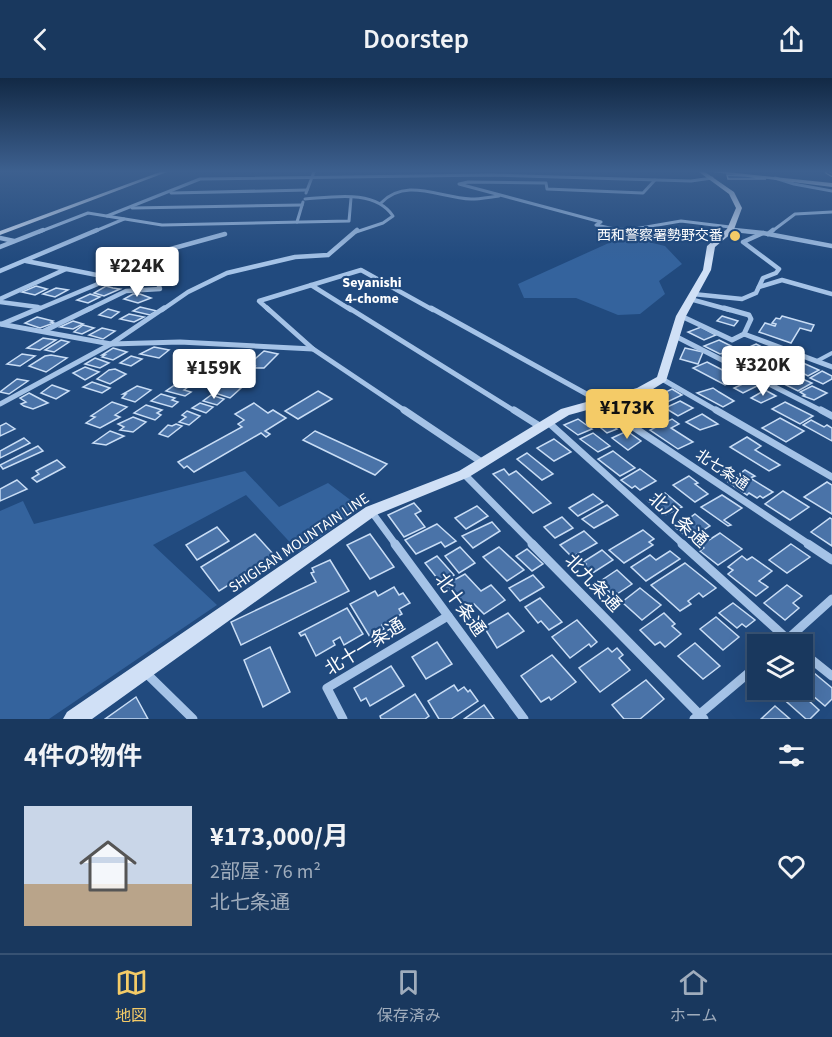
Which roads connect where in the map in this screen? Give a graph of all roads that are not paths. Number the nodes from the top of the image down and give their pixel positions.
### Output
1 (84, 202) edge
2 (144, 202) edge
3 (304, 202) edge
4 (351, 202) edge
5 (374, 202) edge
6 (522, 202) edge
7 (737, 202) edge
8 (381, 203) joint
9 (302, 205) junction
10 (129, 208) junction
11 (832, 212) edge
12 (107, 216) junction
13 (124, 219) junction
14 (297, 222) junction
15 (730, 229) junction
16 (0, 233) edge
17 (225, 234) dead end
18 (766, 234) junction
19 (0, 238) edge
20 (16, 242) junction
21 (832, 246) edge
22 (0, 248) edge
23 (26, 261) junction
24 (66, 268) junction
25 (0, 272) edge
26 (311, 285) junction
27 (758, 288) junction
28 (832, 294) edge
29 (692, 296) junction
30 (0, 301) edge
31 (40, 307) junction
32 (681, 316) junction
33 (1, 324) edge
34 (44, 331) junction
35 (744, 334) junction
36 (675, 336) junction
37 (111, 344) junction
38 (313, 349) junction
39 (832, 353) edge
40 (817, 361) junction
41 (832, 367) edge
42 (662, 379) junction
43 (596, 402) junction
44 (0, 404) edge
45 (832, 416) edge
46 (545, 425) junction
47 (483, 463) junction
48 (464, 474) junction
49 (832, 477) edge
50 (371, 511) junction
51 (832, 560) edge
52 (832, 599) edge
53 (448, 616) junction
54 (778, 634) edge
55 (797, 634) edge
56 (813, 661) edge
57 (144, 670) junction
58 (747, 675) edge
59 (832, 676) edge
60 (699, 717) edge
61 (74, 719) edge
62 (193, 719) edge
63 (343, 719) edge
64 (524, 719) edge

1 - 16 main road
2 - 10 street
3 - 9 street
4 - 14 street
5 - 8 street
6 - 15 street
7 - 15 main road
8 - 37 street
9 - 10 street
9 - 14 street
10 - 12 street
11 - 18 street
12 - 13 street
12 - 20 street
13 - 14 street
13 - 23 street
15 - 18 street
15 - 29 main road
17 - 34 street
18 - 21 street
18 - 27 street
19 - 20 street
20 - 22 street
23 - 24 street
23 - 25 street
24 - 30 street
24 - 31 street
26 - 38 street, 北七条通
26 - 43 street, 北七条通
26 - 46 street, 北八条通
27 - 28 street
27 - 29 street
29 - 32 main road
29 - 35 street
30 - 31 street
31 - 33 street
32 - 35 street
32 - 36 main road
33 - 34 street
34 - 37 street
35 - 40 street
36 - 42 main road
36 - 45 street
37 - 38 street
37 - 44 street
38 - 47 street
39 - 40 lane
40 - 41 street
42 - 43 main road, SHIGISAN MOUNTAIN LINE
42 - 49 street
43 - 46 main road, SHIGISAN MOUNTAIN LINE
43 - 51 street, 北七条通
46 - 47 main road, SHIGISAN MOUNTAIN LINE
46 - 54 street, 北八条通
47 - 48 main road, SHIGISAN MOUNTAIN LINE
48 - 50 main road, SHIGISAN MOUNTAIN LINE
48 - 60 street, 北九条通
50 - 53 street, 北十条通
50 - 57 main road, SHIGISAN MOUNTAIN LINE
52 - 55 street
53 - 63 street, 北十一条通
53 - 64 street, 北十条通
56 - 59 street
57 - 61 main road, SHIGISAN MOUNTAIN LINE
57 - 62 street
58 - 60 street

